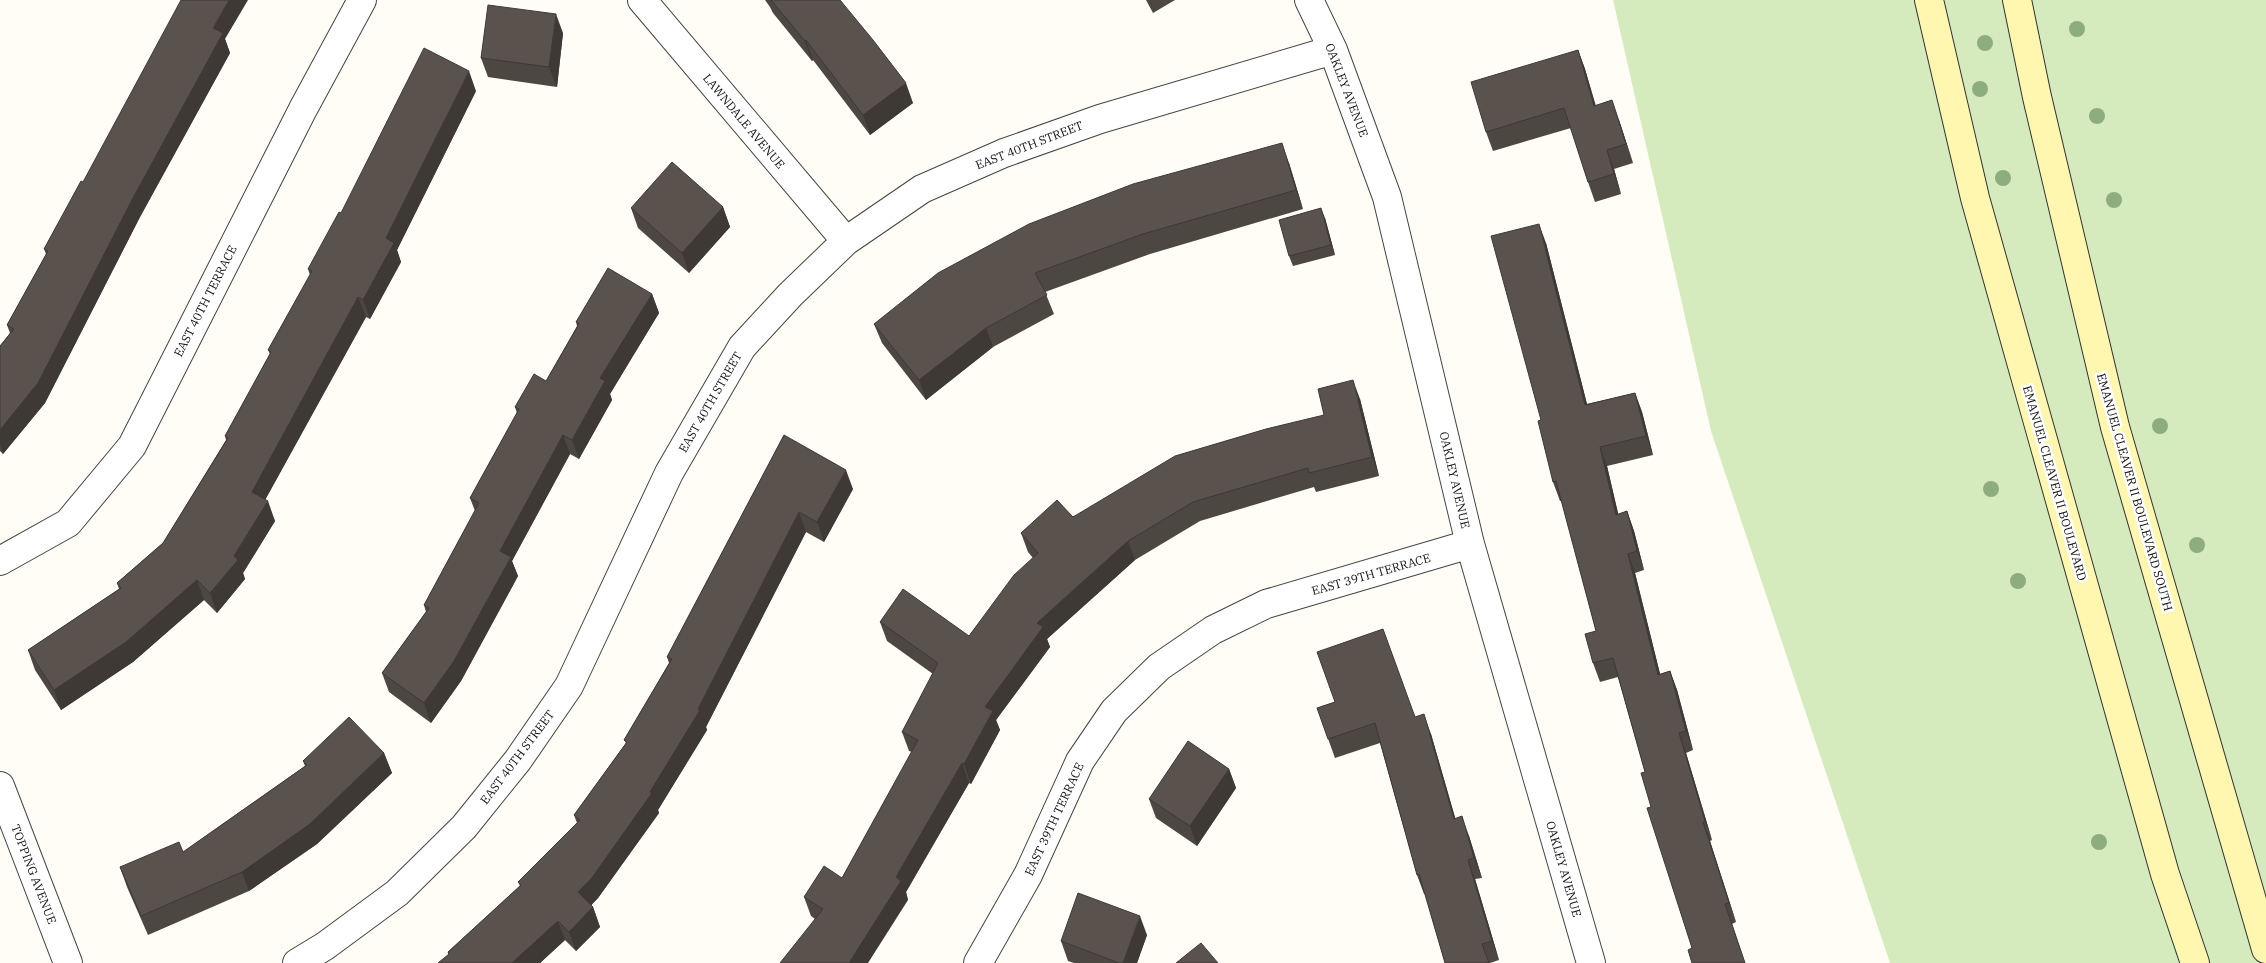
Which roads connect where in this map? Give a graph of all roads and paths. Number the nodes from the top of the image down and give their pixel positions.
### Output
1 (362, 0) edge
2 (642, 0) edge
3 (1309, 0) edge
4 (1929, 0) edge
5 (2017, 0) edge
6 (1333, 50) junction
7 (846, 241) junction
8 (1470, 544) junction
9 (0, 561) edge
10 (0, 786) edge
11 (2266, 949) edge
12 (68, 963) edge
13 (297, 963) edge
14 (978, 963) edge
15 (1591, 963) edge
16 (2195, 963) edge

1 - 9 street, EAST 40TH TERRACE
2 - 7 street, LAWNDALE AVENUE
3 - 6 street, OAKLEY AVENUE
4 - 16 main road, EMANUEL CLEAVER II BOULEVARD
5 - 11 main road, EMANUEL CLEAVER II BOULEVARD SOUTH
6 - 7 street, EAST 40TH STREET
6 - 8 street, OAKLEY AVENUE
7 - 13 street, EAST 40TH STREET
8 - 14 street, EAST 39TH TERRACE
8 - 15 street, OAKLEY AVENUE
10 - 12 street, TOPPING AVENUE

